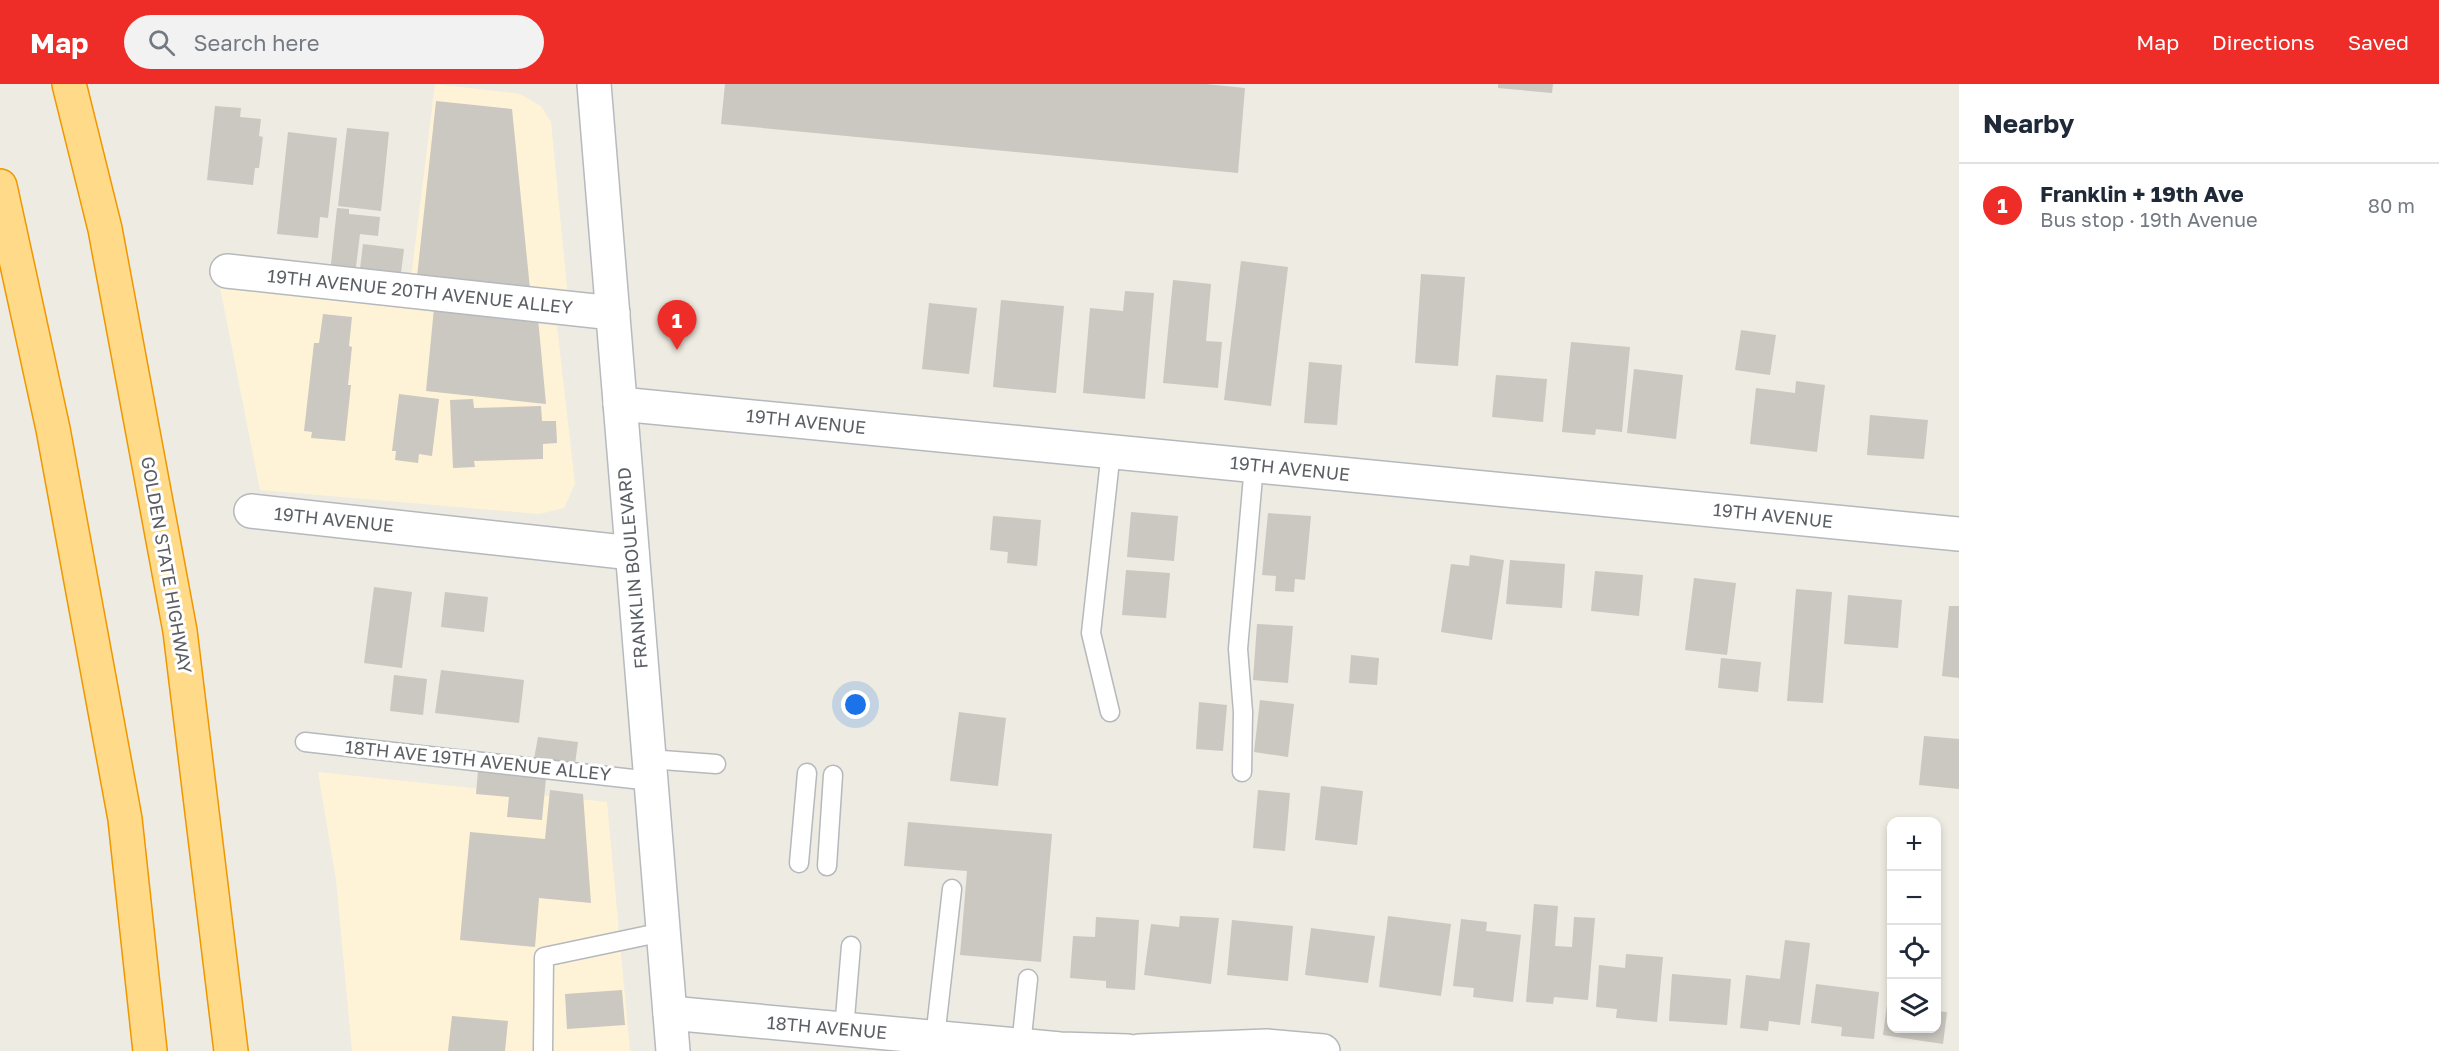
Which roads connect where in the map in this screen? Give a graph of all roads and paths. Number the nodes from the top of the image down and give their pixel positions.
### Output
1 (69, 84) edge
2 (594, 84) edge
3 (0, 186) edge
4 (226, 271) dead end
5 (613, 314) junction
6 (620, 404) junction
7 (1111, 451) junction
8 (1254, 465) junction
9 (251, 511) dead end
10 (1959, 534) edge
11 (632, 553) junction
12 (1110, 712) dead end
13 (304, 742) dead end
14 (716, 764) dead end
15 (650, 770) junction
16 (807, 772) dead end
17 (1242, 772) dead end
18 (833, 775) dead end
19 (799, 863) dead end
20 (827, 866) dead end
21 (952, 889) dead end
22 (663, 932) junction
23 (851, 946) dead end
24 (1029, 979) dead end
25 (670, 1013) junction
26 (844, 1030) junction
27 (896, 1043) edge
28 (945, 1043) edge
29 (1021, 1046) junction
30 (1217, 1049) edge
31 (150, 1051) edge
32 (231, 1051) edge
33 (543, 1051) edge
34 (673, 1051) edge
35 (1128, 1051) edge
36 (1139, 1051) edge
37 (1323, 1051) edge

1 - 32 highway, GOLDEN STATE HIGHWAY
2 - 5 street, FRANKLIN BOULEVARD
3 - 31 highway
4 - 5 street, 19TH AVENUE 20TH AVENUE ALLEY
5 - 6 street, FRANKLIN BOULEVARD
6 - 7 street, 19TH AVENUE
6 - 11 street, FRANKLIN BOULEVARD
7 - 8 street, 19TH AVENUE
7 - 12 lane
8 - 10 street, 19TH AVENUE
8 - 17 lane
9 - 11 street, 19TH AVENUE
11 - 15 street, FRANKLIN BOULEVARD
13 - 15 lane, 18TH AVE 19TH AVENUE ALLEY
14 - 15 lane, 18TH AVE 19TH AVENUE ALLEY
15 - 22 street, FRANKLIN BOULEVARD
16 - 19 lane
18 - 20 lane
21 - 28 lane
22 - 25 street, FRANKLIN BOULEVARD
22 - 33 lane
23 - 26 lane
24 - 29 lane
25 - 26 street, 18TH AVENUE
25 - 34 street, FRANKLIN BOULEVARD
26 - 27 street, 18TH AVENUE
27 - 28 street, 18TH AVENUE
28 - 29 street, 18TH AVENUE
29 - 35 street, 18TH AVENUE
30 - 36 street
30 - 37 street

